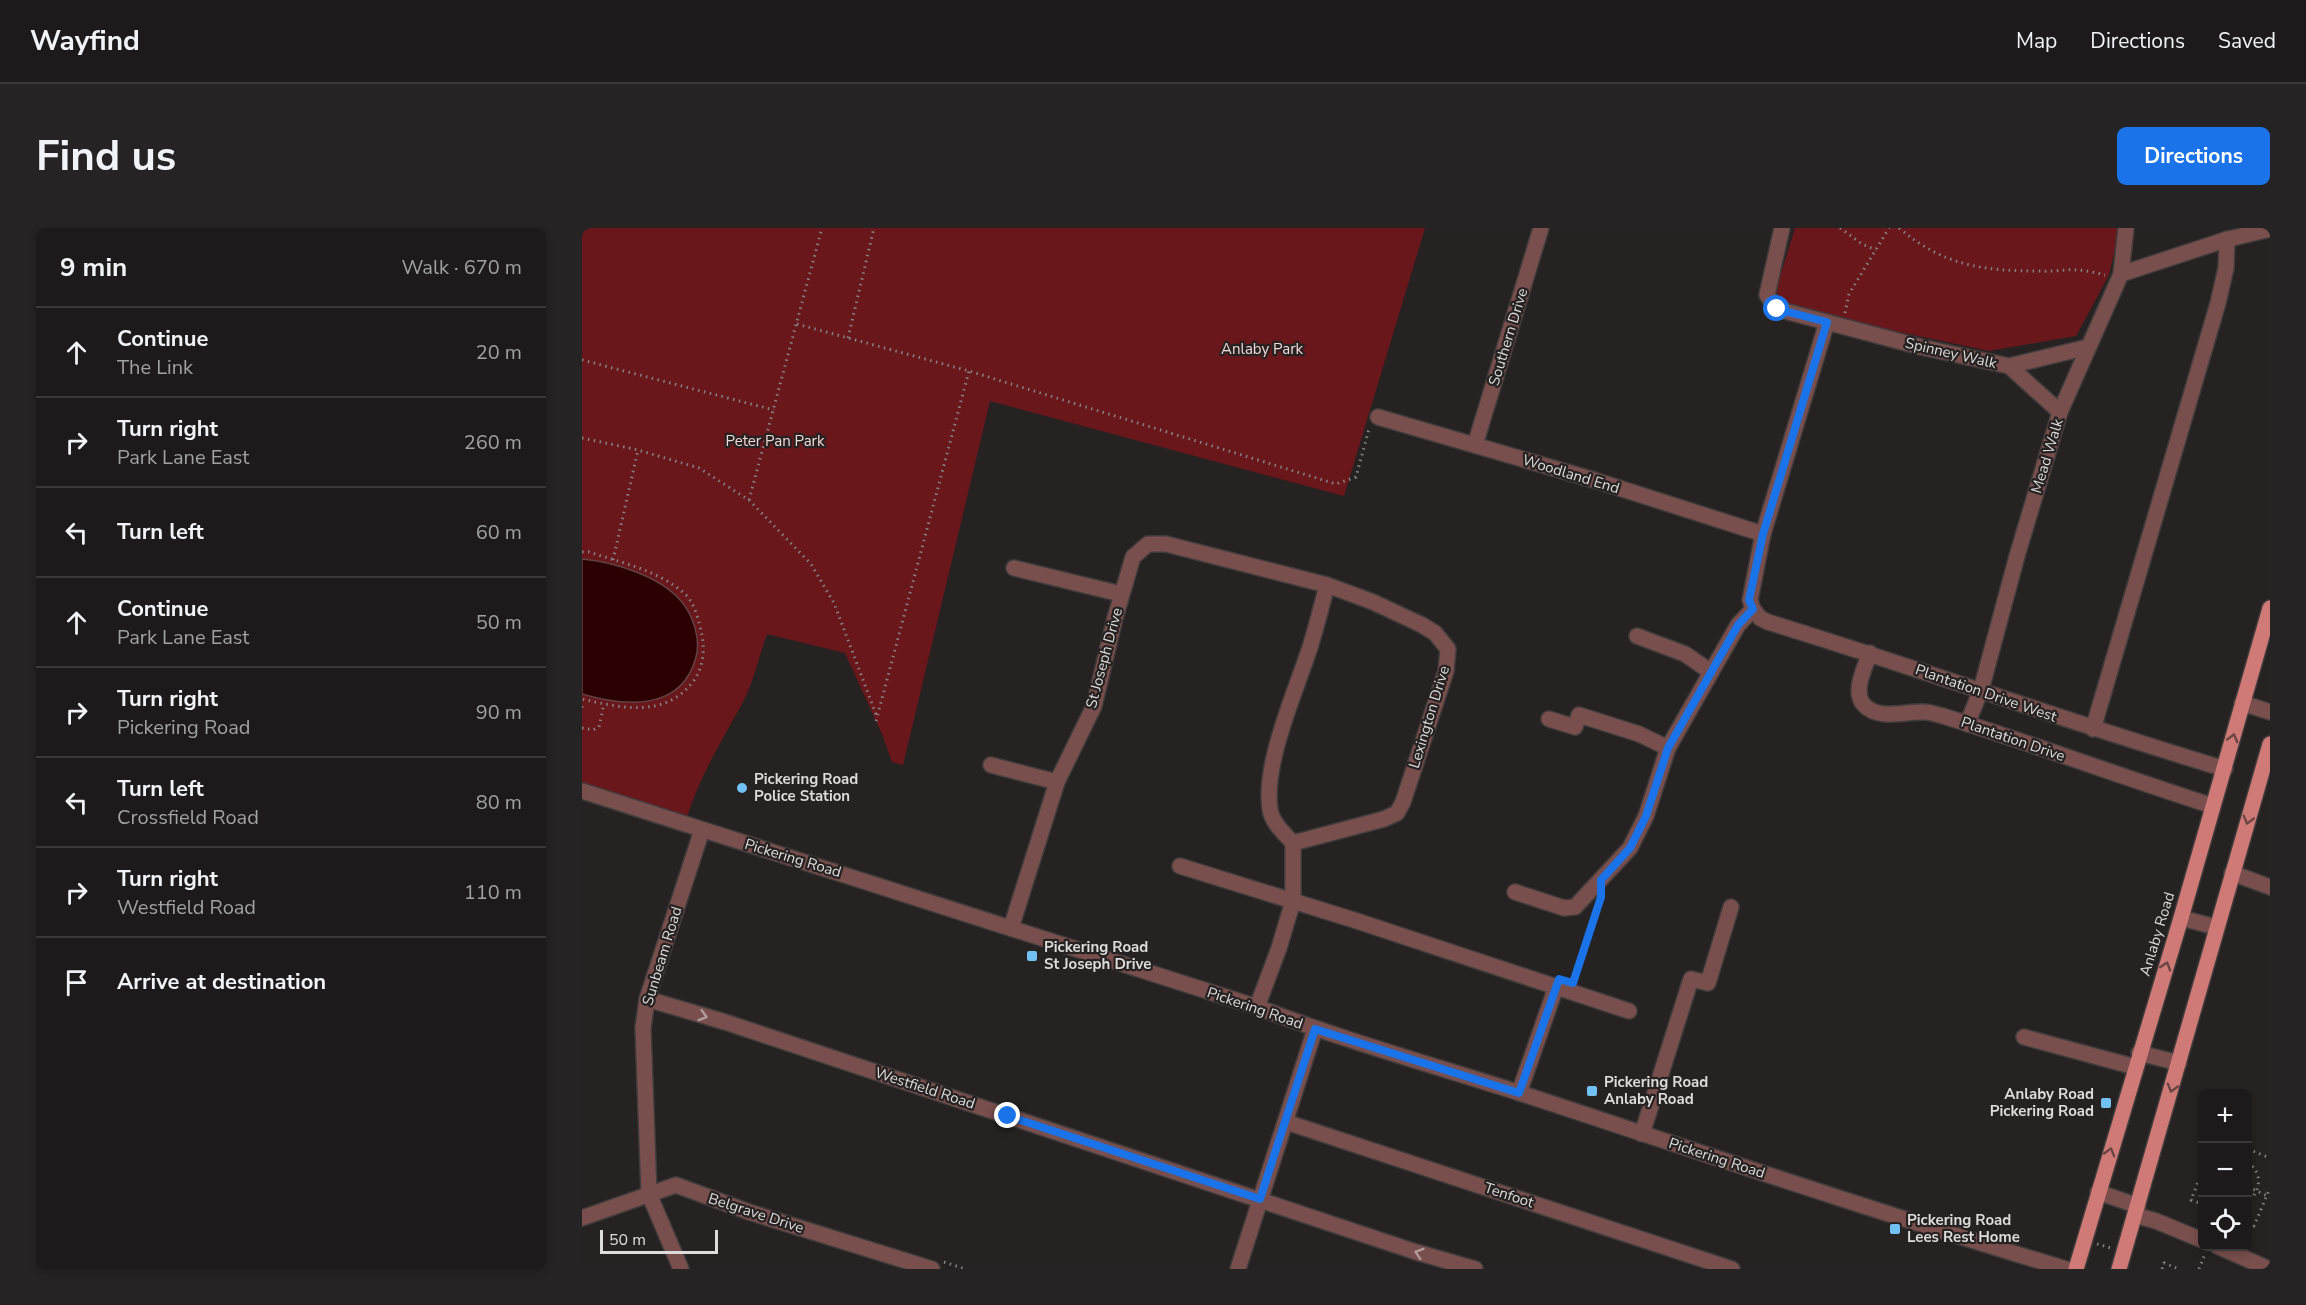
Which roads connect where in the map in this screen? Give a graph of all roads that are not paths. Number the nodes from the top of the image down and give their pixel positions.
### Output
1 (1541, 228) edge
2 (1782, 228) edge
3 (2126, 228) edge
4 (2270, 229) edge
5 (2237, 234) edge
6 (2115, 275) junction
7 (1827, 322) junction
8 (2088, 346) junction
9 (2009, 366) junction
10 (2060, 412) junction
11 (1378, 417) road end
12 (1475, 445) junction
13 (1763, 534) junction
14 (1014, 568) dead end
15 (1269, 571) joint
16 (1327, 585) junction
17 (1122, 594) junction
18 (2270, 608) edge
19 (1753, 609) junction
20 (1637, 636) dead end
21 (1870, 653) junction
22 (1711, 672) junction
23 (1980, 690) junction
24 (2242, 703) junction
25 (2270, 712) edge
26 (1549, 719) dead end
27 (1967, 724) junction
28 (2093, 729) junction
29 (2270, 744) edge
30 (1668, 748) junction
31 (991, 765) dead end
32 (2224, 769) junction
33 (1057, 782) junction
34 (582, 791) edge
35 (2213, 806) junction
36 (702, 830) junction
37 (1293, 843) junction
38 (1180, 866) dead end
39 (2232, 873) junction
40 (2270, 887) edge
41 (1515, 892) dead end
42 (1293, 901) junction
43 (1731, 907) dead end
44 (2181, 918) junction
45 (2216, 927) junction
46 (1011, 928) junction
47 (1556, 987) junction
48 (647, 999) junction
49 (1257, 1007) junction
50 (1629, 1011) dead end
51 (1315, 1029) junction
52 (2024, 1037) dead end
53 (2137, 1060) junction
54 (2179, 1064) junction
55 (1519, 1093) junction
56 (1286, 1122) junction
57 (1642, 1134) junction
58 (2098, 1192) junction
59 (649, 1194) junction
60 (1260, 1199) junction
61 (2137, 1210) junction
62 (582, 1218) edge
63 (2198, 1238) edge
64 (2228, 1251) edge
65 (681, 1269) edge
66 (932, 1269) edge
67 (1238, 1269) edge
68 (1475, 1269) edge
69 (1732, 1269) edge
70 (2066, 1269) edge
71 (2076, 1269) edge
72 (2119, 1269) edge
73 (2269, 1269) edge

1 - 12 street, Southern Drive
2 - 7 street, Spinney Walk
3 - 6 street, Mead Walk
4 - 5 street
5 - 6 street
5 - 28 street
6 - 8 street, Mead Walk
7 - 9 street, Spinney Walk
7 - 13 street
8 - 9 street
8 - 10 street, Mead Walk
9 - 10 street, Spinney Walk
10 - 23 street, Mead Walk
11 - 12 street, Woodland End
12 - 13 street, Woodland End
13 - 19 street
14 - 17 street
15 - 16 street, Lexington Drive
15 - 17 street, St Joseph Drive
16 - 37 street
16 - 37 street, Lexington Drive
17 - 33 street, St Joseph Drive
18 - 24 main road, Anlaby Road
19 - 21 street, Plantation Drive West
19 - 22 street
20 - 22 street
21 - 23 street, Plantation Drive West
21 - 27 street, Plantation Drive
22 - 30 street
23 - 27 street, Mead Walk
23 - 28 street, Plantation Drive West
24 - 25 street
32 -> 24 main road, Anlaby Road
26 - 30 street
27 - 35 street, Plantation Drive
28 - 32 street, Plantation Drive West
29 -> 39 main road
30 - 41 street
31 - 33 street
32 - 35 main road, Anlaby Road
33 - 46 street, St Joseph Drive
34 - 36 street, Pickering Road
35 - 44 main road, Anlaby Road
36 - 46 street, Pickering Road
36 - 48 street, Sunbeam Road
37 - 42 street
38 - 42 street
39 - 40 street
39 - 45 main road
42 - 47 street
42 - 49 street
43 - 57 street
44 - 45 street
53 -> 44 main road, Anlaby Road
45 - 54 main road
46 - 49 street, Pickering Road
47 - 50 street
47 - 55 street
48 - 59 street, Sunbeam Road
48 -> 60 street, Westfield Road
49 - 51 street, Pickering Road
51 - 55 street, Pickering Road
51 - 56 street
52 - 53 street
53 - 54 street
58 -> 53 main road, Anlaby Road
54 -> 61 main road
55 - 57 street, Pickering Road
56 - 60 street
56 - 69 street, Tenfoot
57 - 70 street, Pickering Road
58 - 61 street
58 - 71 main road, Anlaby Road
59 - 62 street, Belgrave Drive
59 - 65 street
59 - 66 street, Belgrave Drive
60 - 67 street
68 -> 60 street, Westfield Road
61 - 63 street
61 - 72 main road
64 - 73 street

